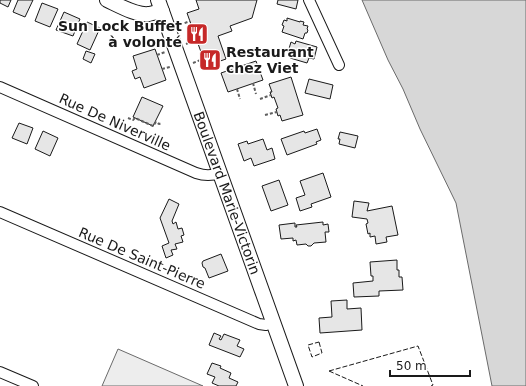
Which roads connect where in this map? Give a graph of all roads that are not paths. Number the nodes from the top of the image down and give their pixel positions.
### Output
1 (107, 0) edge
2 (309, 0) edge
3 (160, 6) edge
4 (339, 65) dead end
5 (0, 87) edge
6 (220, 173) junction
7 (0, 212) edge
8 (273, 323) junction
9 (0, 372) edge
10 (33, 386) edge
11 (296, 386) edge

1 - 3 street
2 - 4 street
3 - 6 street, Boulevard Marie-Victorin
5 - 6 street, Rue De Niverville
6 - 8 street, Boulevard Marie-Victorin
7 - 8 street, Rue De Saint-Pierre
8 - 11 street, Boulevard Marie-Victorin
9 - 10 street

